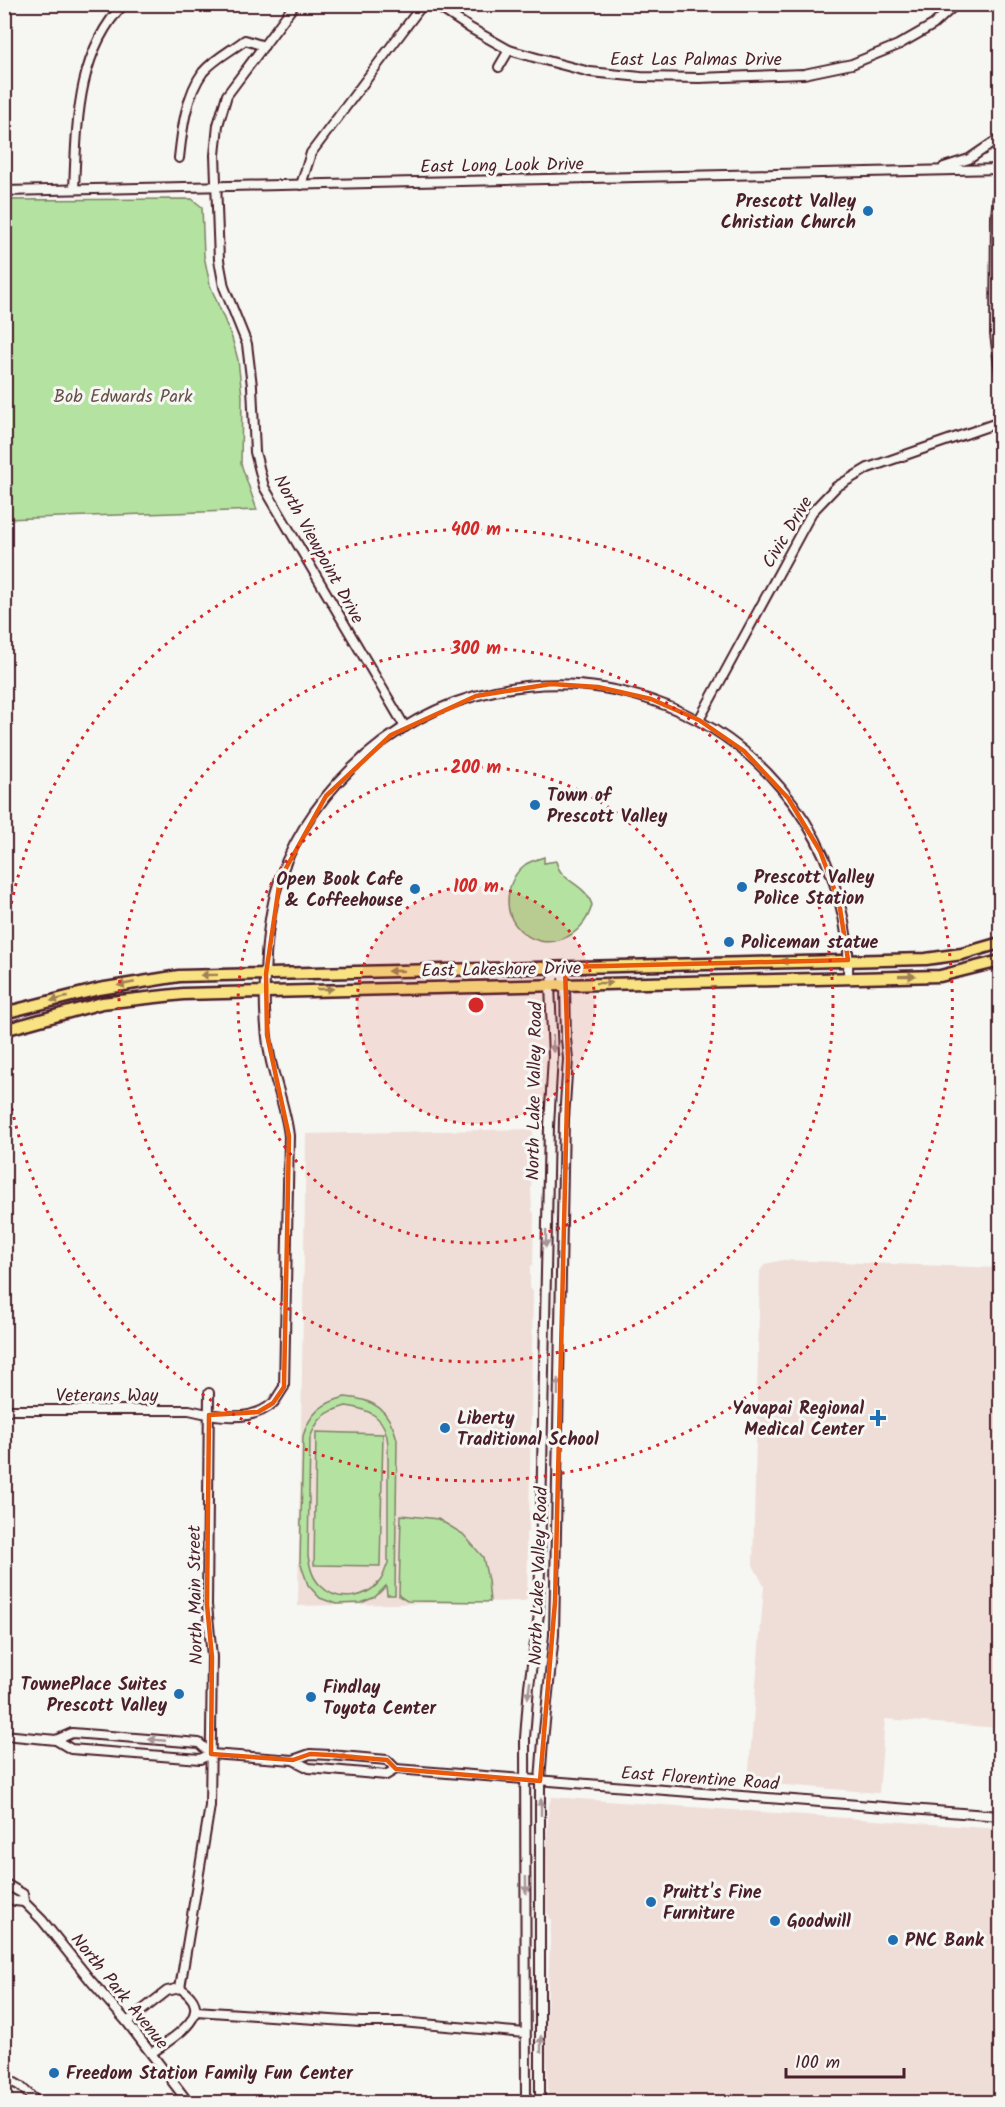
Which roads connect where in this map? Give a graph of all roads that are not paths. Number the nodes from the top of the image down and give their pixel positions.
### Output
1 (124, 4) edge
2 (295, 4) edge
3 (423, 4) edge
4 (434, 4) edge
5 (956, 4) edge
6 (264, 46) junction
7 (509, 50) junction
8 (499, 67) dead end
9 (1000, 138) edge
10 (179, 159) dead end
11 (1000, 170) edge
12 (925, 171) junction
13 (301, 184) junction
14 (215, 188) junction
15 (74, 189) junction
16 (4, 191) edge
17 (1000, 374) edge
18 (1000, 422) edge
19 (699, 720) junction
20 (405, 727) junction
21 (1000, 943) edge
22 (848, 960) junction
23 (1000, 961) edge
24 (560, 967) junction
25 (266, 974) junction
26 (848, 978) junction
27 (565, 984) junction
28 (550, 985) junction
29 (99, 989) junction
30 (266, 991) junction
31 (102, 1003) junction
32 (4, 1013) edge
33 (4, 1030) edge
34 (209, 1393) dead end
35 (4, 1410) edge
36 (209, 1415) junction
37 (4, 1735) edge
38 (56, 1740) junction
39 (211, 1754) junction
40 (293, 1760) junction
41 (396, 1769) junction
42 (524, 1780) junction
43 (540, 1781) junction
44 (1000, 1816) edge
45 (4, 1883) edge
46 (4, 1894) edge
47 (24, 1902) junction
48 (180, 1988) junction
49 (196, 2011) junction
50 (127, 2022) junction
51 (525, 2033) junction
52 (152, 2053) junction
53 (4, 2077) edge
54 (37, 2103) edge
55 (188, 2103) edge
56 (526, 2103) edge
57 (540, 2103) edge

1 - 15 street
2 - 6 street, North Viewpoint Drive
3 - 13 street
4 - 7 street, East Las Palmas Drive
5 - 7 street, East Las Palmas Drive
6 - 10 street
6 - 14 street, North Viewpoint Drive
7 - 8 street
9 - 12 street
11 - 12 street, East Long Look Drive
11 - 17 street
12 - 13 street, East Long Look Drive
13 - 14 street, East Long Look Drive
14 - 15 street, East Long Look Drive
14 - 20 street, North Viewpoint Drive
15 - 16 street, East Long Look Drive
18 - 19 street, Civic Drive
19 - 20 street
19 - 22 street
20 - 25 street
21 - 22 main road, East Lakeshore Drive
22 -> 24 main road, East Lakeshore Drive
22 - 26 street
26 -> 23 main road, East Lakeshore Drive
24 -> 25 main road, East Lakeshore Drive
24 - 27 street, North Lake Valley Road
24 - 28 street, North Lake Valley Road
25 -> 29 main road, East Lakeshore Drive
25 - 30 street
27 -> 26 main road, East Lakeshore Drive
27 - 28 main road, East Lakeshore Drive
43 -> 27 street, North Lake Valley Road
30 -> 28 main road, East Lakeshore Drive
28 -> 42 street, North Lake Valley Road
29 - 31 main road
29 -> 32 main road, East Lakeshore Drive
30 - 31 main road, East Lakeshore Drive
30 - 36 street
31 - 33 main road, East Lakeshore Drive
34 - 36 street, North Main Street
35 - 36 street, Veterans Way
36 - 39 street, North Main Street
37 - 38 street, East Florentine Road
38 - 39 street, East Florentine Road
39 -> 38 street, East Florentine Road
39 - 40 street, East Florentine Road
39 - 48 street, North Main Street
40 - 41 street, East Florentine Road
41 -> 40 street, East Florentine Road
41 - 42 street, East Florentine Road
42 - 43 street, East Florentine Road
42 -> 51 street, North Lake Valley Road
43 - 44 street, East Florentine Road
57 -> 43 street, North Lake Valley Road
45 - 47 street, North Park Avenue
46 - 47 street
47 - 50 street, North Park Avenue
48 - 49 street
48 - 50 street
49 - 51 street
49 - 52 street
50 - 52 street, North Park Avenue
51 - 56 street, North Lake Valley Road
52 - 55 street, North Park Avenue
53 - 54 street

